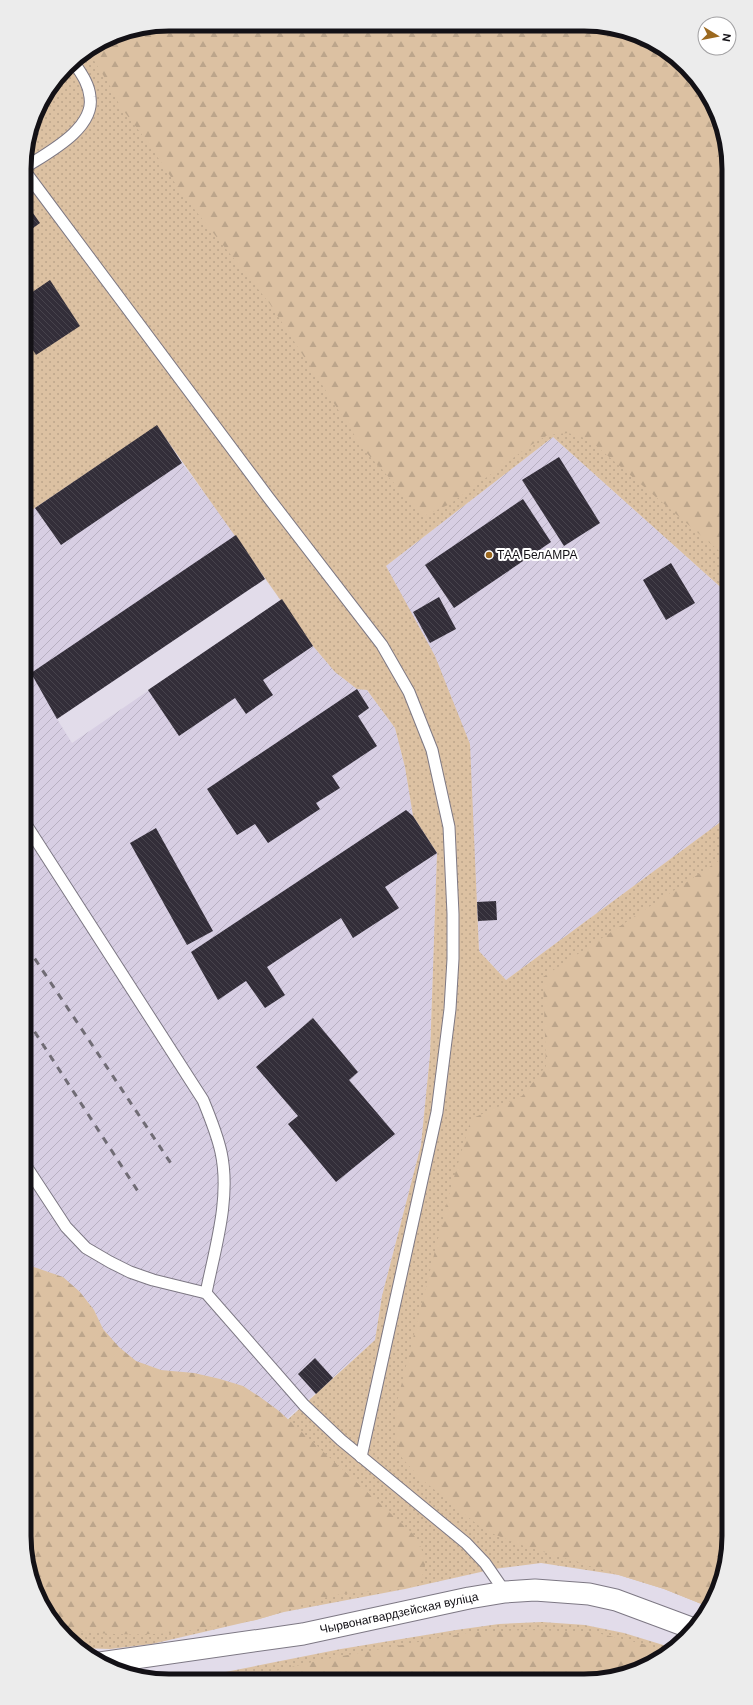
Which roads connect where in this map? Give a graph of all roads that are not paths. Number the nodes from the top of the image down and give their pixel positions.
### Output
1 (76, 67) edge
2 (31, 164) edge
3 (31, 178) edge
4 (31, 834) edge
5 (31, 1174) edge
6 (206, 1293) junction
7 (362, 1457) junction
8 (504, 1592) junction
9 (688, 1627) edge
10 (111, 1661) edge

1 - 2 lane
3 - 7 lane
4 - 6 lane
5 - 6 lane
6 - 7 lane
7 - 8 lane
8 - 9 street, Чырвонагвардзейская вуліца
8 - 10 street, Чырвонагвардзейская вуліца

